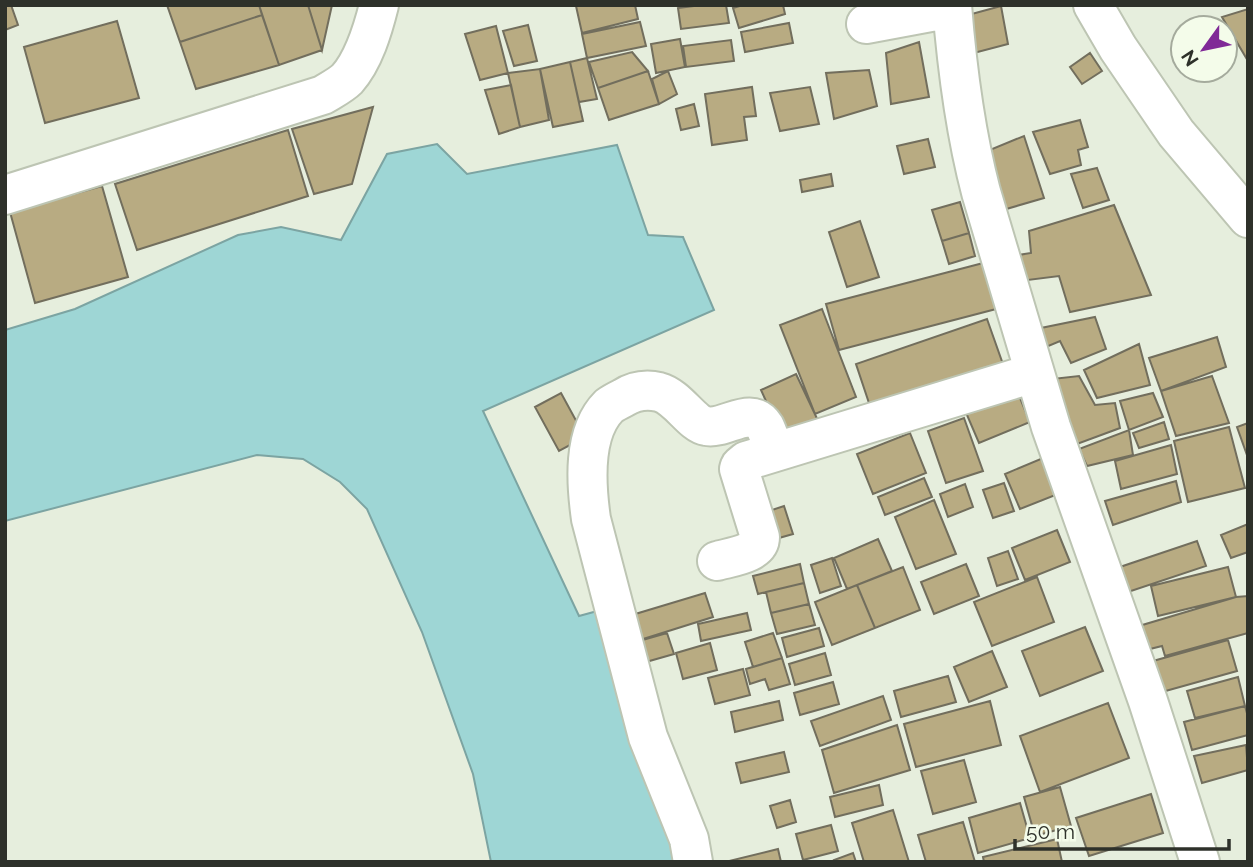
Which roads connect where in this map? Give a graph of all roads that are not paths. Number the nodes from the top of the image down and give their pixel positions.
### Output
1 (379, 5) edge
2 (1093, 5) edge
3 (952, 6) edge
4 (866, 24) dead end
5 (5, 195) edge
6 (1248, 218) edge
7 (1034, 373) junction
8 (775, 452) junction
9 (717, 561) dead end
10 (693, 862) edge
11 (1200, 862) edge

1 - 5 main road
2 - 6 main road
3 - 4 main road
3 - 7 main road
7 - 8 main road
7 - 11 main road
8 - 9 main road
8 - 10 main road

